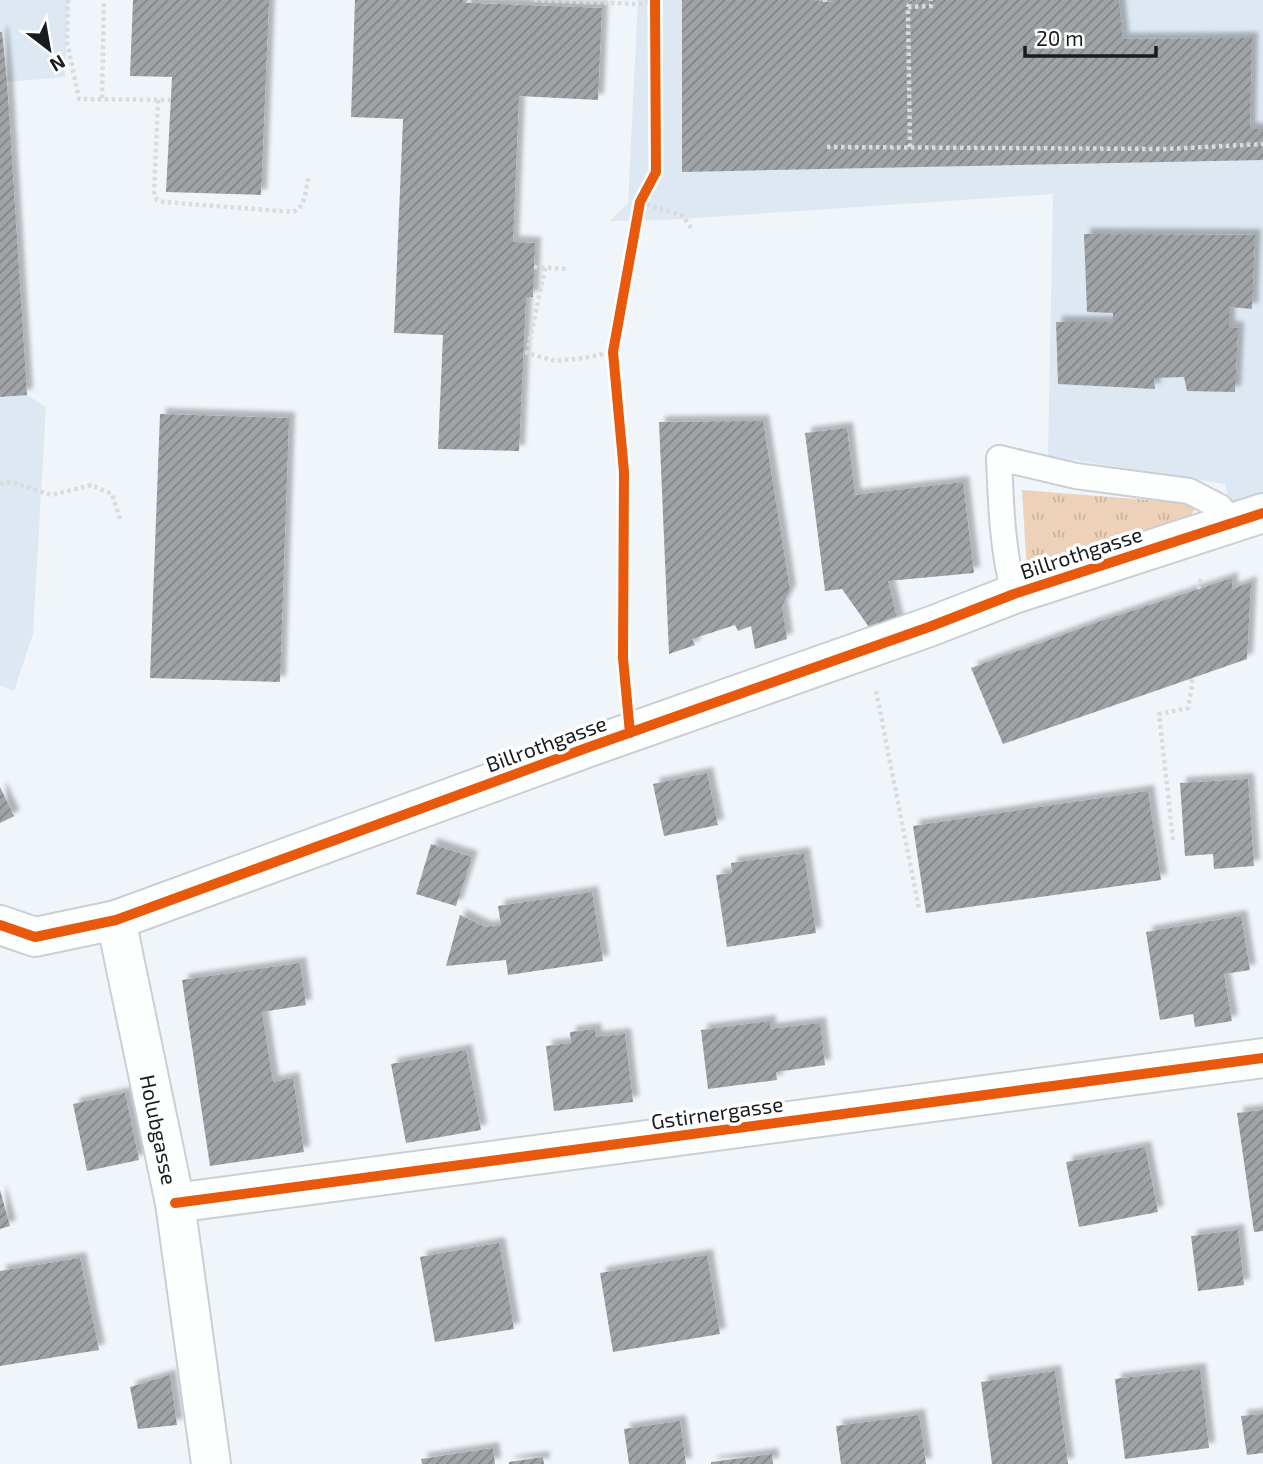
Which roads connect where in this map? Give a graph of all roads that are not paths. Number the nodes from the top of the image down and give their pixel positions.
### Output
1 (1247, 518) edge
2 (1014, 594) junction
3 (116, 920) junction
4 (0, 925) edge
5 (1263, 1058) edge
6 (175, 1203) junction
7 (211, 1464) edge

1 - 2 street, Billrothgasse
1 - 2 lane
2 - 3 street, Billrothgasse
3 - 4 street, Billrothgasse
3 - 6 street, Holubgasse
5 - 6 street, Gstirnergasse
6 - 7 street, Holubgasse

